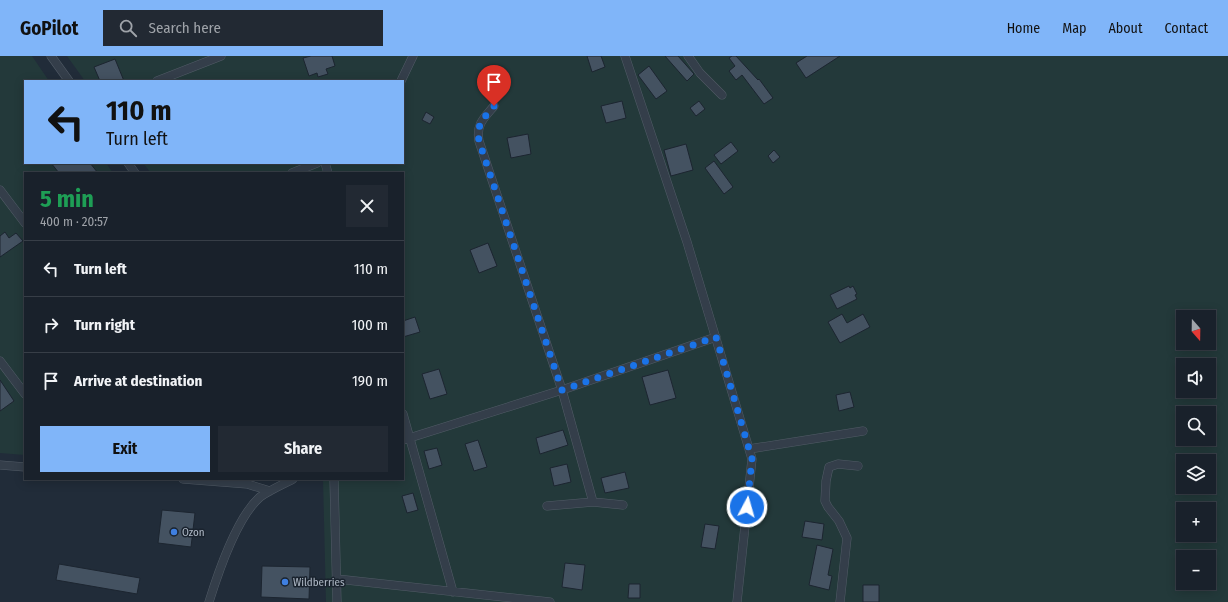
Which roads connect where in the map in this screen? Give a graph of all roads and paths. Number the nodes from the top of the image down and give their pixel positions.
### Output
1 (51, 56) edge
2 (221, 56) edge
3 (413, 56) edge
4 (625, 56) edge
5 (688, 56) edge
6 (68, 80) edge
7 (161, 80) edge
8 (401, 80) edge
9 (722, 95) dead end
10 (494, 106) dead end
11 (314, 164) edge
12 (294, 172) edge
13 (0, 190) edge
14 (24, 222) edge
15 (716, 337) junction
16 (0, 360) edge
17 (562, 390) junction
18 (24, 393) edge
19 (404, 422) edge
20 (863, 431) dead end
21 (406, 438) edge
22 (749, 449) junction
23 (0, 465) edge
24 (24, 466) edge
25 (858, 466) dead end
26 (197, 480) edge
27 (291, 480) edge
28 (334, 480) edge
29 (270, 491) junction
30 (593, 502) junction
31 (623, 505) dead end
32 (547, 506) dead end
33 (337, 580) junction
34 (453, 592) junction
35 (209, 602) edge
36 (337, 602) edge
37 (550, 602) edge
38 (737, 602) edge
39 (840, 602) edge

1 - 6 street
2 - 7 street
3 - 8 street
4 - 15 street
5 - 9 street
10 - 17 street
11 - 12 street
13 - 14 street
15 - 17 street
15 - 22 street
16 - 18 street
17 - 21 street
17 - 30 street
19 - 21 street
20 - 22 street
21 - 34 street
22 - 38 street
23 - 24 street
25 - 39 street
26 - 29 street
27 - 29 street
28 - 33 street
29 - 35 street
30 - 31 street
30 - 32 street
33 - 34 street
33 - 36 street
34 - 37 street

